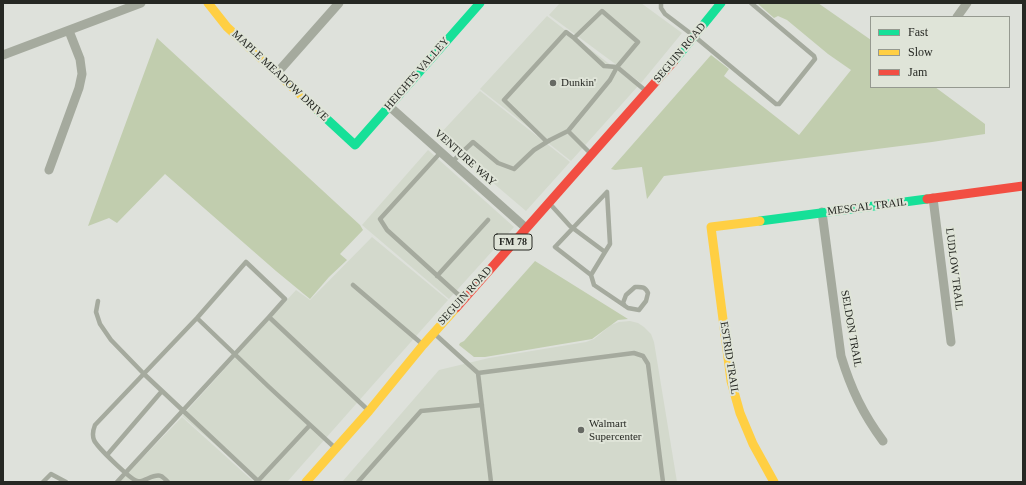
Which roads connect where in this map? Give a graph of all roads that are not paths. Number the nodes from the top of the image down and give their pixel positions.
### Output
1 (140, 3) edge
2 (208, 3) edge
3 (339, 3) edge
4 (480, 3) edge
5 (661, 3) edge
6 (721, 3) edge
7 (751, 3) edge
8 (967, 3) edge
9 (958, 16) edge
10 (69, 31) junction
11 (694, 36) junction
12 (574, 38) junction
13 (3, 55) edge
14 (617, 67) junction
15 (277, 73) junction
16 (648, 92) junction
17 (389, 106) junction
18 (568, 132) junction
19 (547, 142) junction
20 (355, 145) joint
21 (441, 152) junction
22 (591, 154) junction
23 (452, 162) junction
24 (49, 170) dead end
25 (1023, 186) edge
26 (933, 198) junction
27 (548, 202) junction
28 (822, 212) junction
29 (488, 220) dead end
30 (711, 227) joint
31 (526, 228) junction
32 (573, 228) junction
33 (605, 252) junction
34 (590, 275) junction
35 (437, 276) junction
36 (353, 285) dead end
37 (463, 299) junction
38 (98, 301) dead end
39 (625, 306) junction
40 (269, 317) junction
41 (197, 318) junction
42 (433, 333) junction
43 (952, 342) dead end
44 (423, 344) junction
45 (234, 354) junction
46 (478, 373) junction
47 (144, 374) junction
48 (162, 391) junction
49 (482, 405) junction
50 (183, 410) junction
51 (369, 411) junction
52 (310, 424) junction
53 (883, 441) dead end
54 (336, 449) junction
55 (107, 455) junction
56 (126, 473) junction
57 (43, 482) edge
58 (66, 482) edge
59 (117, 482) edge
60 (168, 482) edge
61 (258, 482) edge
62 (306, 482) edge
63 (358, 482) edge
64 (491, 482) edge
65 (663, 482) edge
66 (774, 482) edge

1 - 10 street
2 - 15 street, MAPLE MEADOW DRIVE
3 - 15 street
4 - 17 street, HEIGHTS VALLEY
5 - 11 lane
6 - 11 street, SEGUIN ROAD / FM 78
7 - 11 lane
8 - 9 street
10 - 13 street
10 - 24 street
11 - 16 street, SEGUIN ROAD / FM 78
12 - 14 lane
12 - 14 lane
12 - 19 lane
14 - 16 lane
14 - 18 lane
15 - 20 street, MAPLE MEADOW DRIVE
16 - 22 street, SEGUIN ROAD / FM 78
17 - 20 street, HEIGHTS VALLEY
17 - 21 street, VENTURE WAY
18 - 19 lane
18 - 22 lane
19 - 23 lane
21 - 23 street, VENTURE WAY
21 - 35 lane
22 - 27 street, SEGUIN ROAD / FM 78
23 - 31 street, VENTURE WAY
25 - 26 street, MESCAL TRAIL
26 - 28 street, MESCAL TRAIL
26 - 43 street, LUDLOW TRAIL
27 - 31 street, SEGUIN ROAD / FM 78
27 - 32 lane
28 - 30 street, MESCAL TRAIL
28 - 53 street, SELDON TRAIL
29 - 35 lane
30 - 66 street, ESTRID TRAIL
31 - 37 street, SEGUIN ROAD / FM 78
32 - 33 lane
32 - 33 lane
32 - 34 lane
33 - 34 lane
34 - 39 lane
35 - 37 lane
36 - 44 lane
37 - 42 street, SEGUIN ROAD / FM 78
38 - 47 lane
39 - 39 lane
40 - 41 lane
40 - 45 lane
40 - 51 lane
41 - 45 lane
41 - 47 lane
42 - 44 street, SEGUIN ROAD / FM 78
42 - 46 lane
44 - 51 street, SEGUIN ROAD / FM 78
45 - 50 lane
45 - 52 lane
46 - 49 lane
46 - 65 lane
47 - 48 lane
47 - 55 lane
48 - 50 lane
48 - 55 lane
49 - 63 lane
49 - 64 lane
50 - 56 lane
50 - 61 lane
51 - 54 street, SEGUIN ROAD / FM 78
52 - 54 lane
52 - 61 lane
54 - 62 street, SEGUIN ROAD / FM 78
55 - 56 lane
56 - 59 lane
56 - 60 lane
57 - 58 lane

